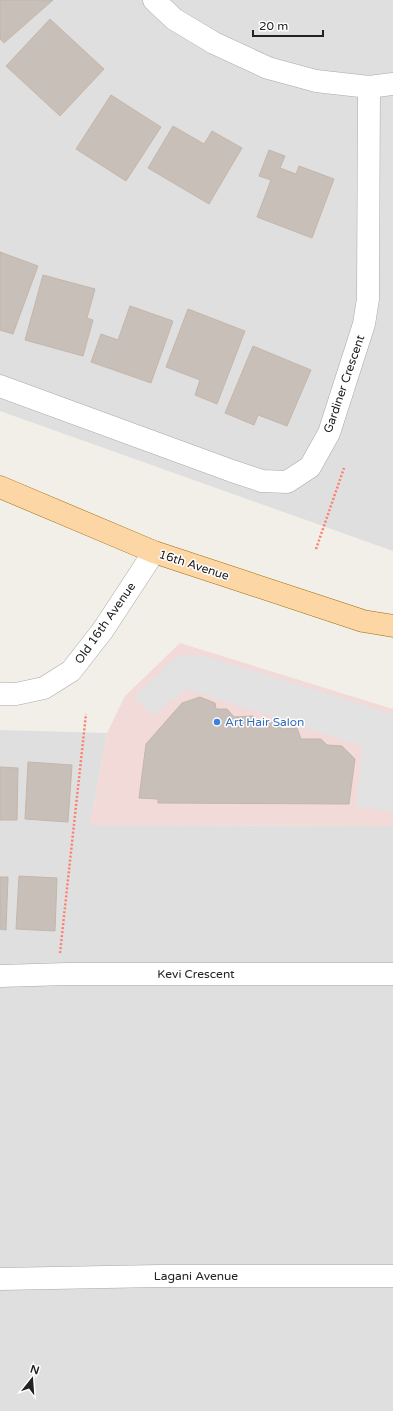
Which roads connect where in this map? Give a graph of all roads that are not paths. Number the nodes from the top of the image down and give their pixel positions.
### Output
1 (154, 0) edge
2 (393, 84) edge
3 (368, 87) junction
4 (0, 386) edge
5 (0, 487) edge
6 (154, 552) junction
7 (393, 626) edge
8 (0, 694) edge
9 (393, 974) edge
10 (0, 976) edge
11 (393, 1276) edge
12 (0, 1279) edge

1 - 3 street
2 - 3 street
3 - 4 street, Gardiner Crescent
5 - 6 main road, 16th Avenue
6 - 7 main road, 16th Avenue
6 - 8 street, Old 16th Avenue
9 - 10 street, Kevi Crescent
11 - 12 street, Lagani Avenue

